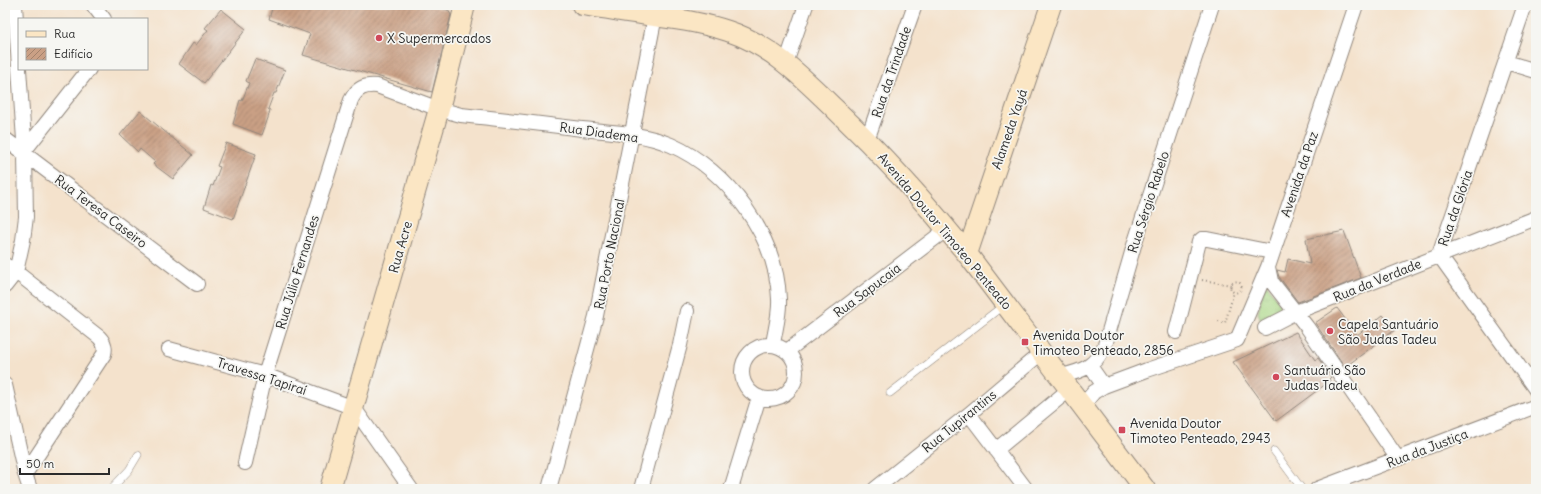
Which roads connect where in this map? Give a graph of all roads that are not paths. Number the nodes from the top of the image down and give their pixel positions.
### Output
1 (15, 5) edge
2 (93, 5) edge
3 (465, 5) edge
4 (585, 5) edge
5 (806, 5) edge
6 (915, 5) edge
7 (1051, 5) edge
8 (1212, 5) edge
9 (1356, 5) edge
10 (1525, 5) edge
11 (655, 16) junction
12 (103, 18) edge
13 (18, 52) edge
14 (1506, 62) junction
15 (786, 63) junction
16 (19, 70) edge
17 (87, 70) edge
18 (1536, 72) edge
19 (361, 87) joint
20 (439, 109) junction
21 (633, 134) junction
22 (5, 139) edge
23 (867, 140) junction
24 (25, 152) junction
25 (1536, 218) edge
26 (947, 230) junction
27 (1272, 252) junction
28 (967, 254) junction
29 (1439, 255) junction
30 (1268, 267) junction
31 (10, 269) edge
32 (197, 284) dead end
33 (5, 286) edge
34 (1005, 304) junction
35 (687, 311) dead end
36 (1296, 312) junction
37 (1265, 328) dead end
38 (1176, 332) dead end
39 (773, 344) junction
40 (169, 349) dead end
41 (786, 351) junction
42 (1042, 352) junction
43 (1090, 366) junction
44 (265, 375) junction
45 (1065, 383) junction
46 (5, 385) edge
47 (1104, 386) junction
48 (1536, 390) edge
49 (890, 393) dead end
50 (759, 398) junction
51 (1536, 406) edge
52 (1084, 407) junction
53 (354, 408) junction
54 (969, 414) junction
55 (996, 450) junction
56 (1274, 451) dead end
57 (138, 455) dead end
58 (1398, 459) junction
59 (245, 462) dead end
60 (25, 474) junction
61 (30, 489) edge
62 (111, 489) edge
63 (330, 489) edge
64 (411, 489) edge
65 (549, 489) edge
66 (641, 489) edge
67 (731, 489) edge
68 (875, 489) edge
69 (1026, 489) edge
70 (1145, 489) edge
71 (1302, 489) edge
72 (1317, 489) edge

1 - 13 street
2 - 12 street
3 - 20 street, Rua Acre
4 - 11 street, Avenida Doutor Timoteo Penteado
5 - 15 street
6 - 23 street, Rua da Trindade
7 - 28 street, Alameda Yayá
8 - 43 street, Rua Sérgio Rabelo
9 - 27 street, Avenida da Paz
10 - 14 street, Rua da Glória
11 - 15 street, Avenida Doutor Timoteo Penteado
11 - 21 street, Rua Porto Nacional
14 - 18 street
14 - 29 street, Rua da Glória
15 - 23 street, Avenida Doutor Timoteo Penteado
16 - 24 street
17 - 24 street
19 - 20 street, Rua Diadema
19 - 44 street, Rua Júlio Fernandes
20 - 21 street, Rua Diadema
20 - 53 street, Rua Acre
21 - 39 street, Rua Diadema
21 - 65 street, Rua Porto Nacional
22 - 24 street, Rua Teresa Caseiro
23 - 26 street, Avenida Doutor Timoteo Penteado
24 - 31 street
24 - 32 street, Rua Teresa Caseiro
25 - 29 street, Rua da Verdade
26 - 28 street, Avenida Doutor Timoteo Penteado
26 - 41 street, Rua Sapucaia
27 - 30 street, Avenida da Paz
27 - 38 street
28 - 34 street, Avenida Doutor Timoteo Penteado
29 - 36 street, Rua da Verdade
29 - 48 street, Rua da Glória
30 - 36 street
30 - 47 street, Avenida da Paz
31 - 33 street
31 - 60 street
34 - 42 street, Avenida Doutor Timoteo Penteado
34 - 49 lane
35 - 66 street
36 - 37 street, Rua da Verdade
36 - 58 street
39 - 41 street
39 - 50 street
40 - 44 street, Travessa Tapiraí
41 - 50 street
42 - 45 street, Avenida Doutor Timoteo Penteado
42 - 54 street, Rua Tupirantins
43 - 45 street, Rua Sérgio Rabelo
43 - 47 street
44 - 53 street, Travessa Tapiraí
44 - 59 street, Rua Júlio Fernandes
45 - 52 street, Avenida Doutor Timoteo Penteado
45 - 55 street
46 - 60 street
47 - 52 street
50 - 67 street
51 - 58 street, Rua da Justiça
52 - 70 street, Avenida Doutor Timoteo Penteado
53 - 63 street, Rua Acre
53 - 64 street
54 - 55 street
54 - 68 street, Rua Tupirantins
55 - 69 street
56 - 71 lane
57 - 62 lane
58 - 72 street, Rua da Justiça
60 - 61 street

